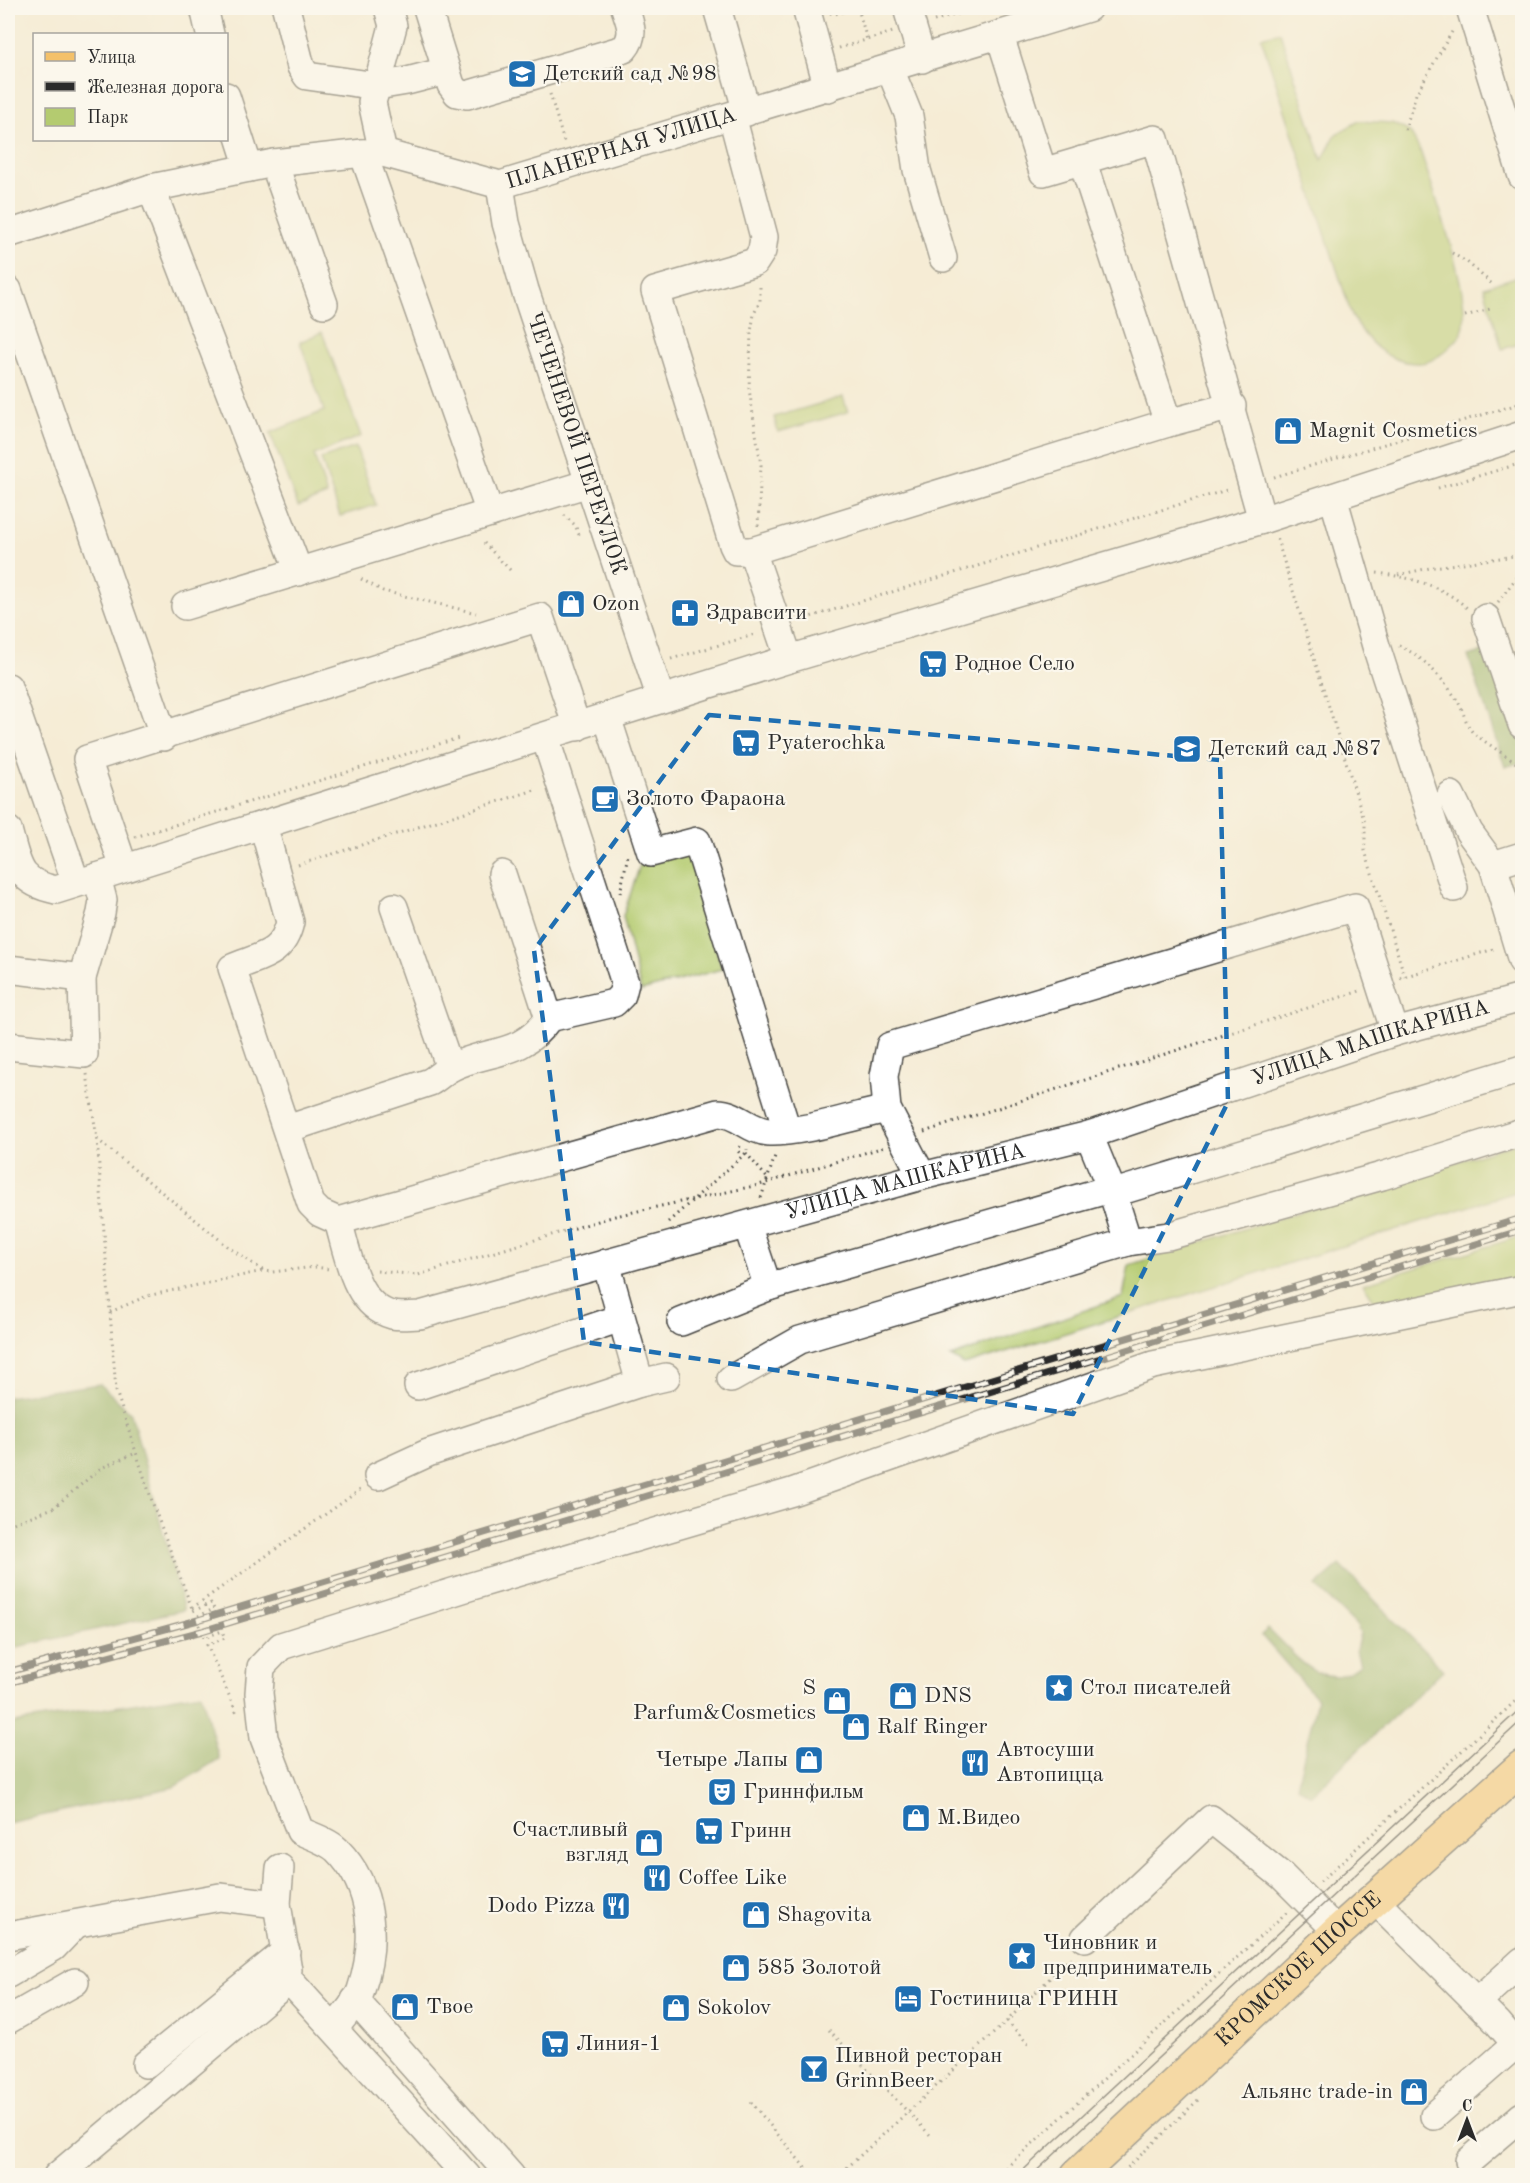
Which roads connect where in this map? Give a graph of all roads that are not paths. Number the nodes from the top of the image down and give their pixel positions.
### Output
1 (204, 8) edge
2 (286, 8) edge
3 (388, 8) edge
4 (427, 8) edge
5 (625, 8) edge
6 (717, 8) edge
7 (907, 8) edge
8 (1088, 8) edge
9 (1470, 9) edge
10 (816, 10) edge
11 (210, 33) edge
12 (1000, 36) junction
13 (922, 59) junction
14 (890, 69) junction
15 (446, 70) junction
16 (377, 86) junction
17 (828, 88) junction
18 (228, 100) edge
19 (739, 114) junction
20 (373, 153) junction
21 (1082, 160) junction
22 (262, 166) junction
23 (1522, 176) edge
24 (500, 185) junction
25 (151, 188) junction
26 (8, 234) edge
27 (943, 258) dead end
28 (8, 290) edge
29 (324, 304) dead end
30 (1232, 406) junction
31 (1168, 423) junction
32 (1522, 435) edge
33 (589, 483) junction
34 (1333, 497) junction
35 (490, 513) junction
36 (1269, 528) junction
37 (752, 551) junction
38 (299, 572) junction
39 (185, 606) dead end
40 (1486, 618) road end
41 (789, 659) junction
42 (8, 687) edge
43 (661, 699) junction
44 (607, 717) junction
45 (1522, 724) edge
46 (577, 727) junction
47 (164, 737) junction
48 (545, 737) junction
49 (1450, 795) dead end
50 (263, 825) junction
51 (8, 830) edge
52 (1522, 856) edge
53 (1492, 865) junction
54 (124, 868) junction
55 (502, 874) dead end
56 (87, 880) junction
57 (1454, 888) dead end
58 (394, 907) dead end
59 (1522, 961) edge
60 (8, 969) edge
61 (82, 978) junction
62 (1522, 998) edge
63 (549, 1018) junction
64 (1395, 1032) junction
65 (8, 1046) edge
66 (450, 1068) junction
67 (1522, 1069) edge
68 (887, 1109) junction
69 (287, 1129) junction
70 (788, 1130) junction
71 (1522, 1132) edge
72 (1089, 1136) junction
73 (922, 1176) junction
74 (1112, 1191) junction
75 (338, 1221) junction
76 (753, 1224) junction
77 (1128, 1242) junction
78 (606, 1263) junction
79 (768, 1287) junction
80 (1522, 1289) edge
81 (621, 1318) junction
82 (681, 1322) dead end
83 (666, 1377) dead end
84 (731, 1379) dead end
85 (640, 1383) junction
86 (418, 1386) dead end
87 (378, 1476) road end
88 (1522, 1767) edge
89 (280, 1868) dead end
90 (1374, 1899) junction
91 (277, 1904) junction
92 (76, 1924) junction
93 (1338, 1932) junction
94 (8, 1936) edge
95 (1077, 1948) road end
96 (286, 1951) junction
97 (1522, 1961) edge
98 (8, 1974) edge
99 (289, 1980) junction
100 (75, 1982) dead end
101 (355, 2000) junction
102 (1477, 2002) junction
103 (8, 2020) edge
104 (335, 2028) junction
105 (1521, 2045) edge
106 (146, 2064) dead end
107 (1434, 2116) dead end
108 (1522, 2116) edge
109 (1469, 2162) dead end
110 (57, 2175) edge
111 (467, 2175) edge
112 (511, 2175) edge
113 (1077, 2175) edge

1 - 11 street
2 - 16 street
3 - 16 street
4 - 15 street
5 - 15 street
6 - 19 street
7 - 13 street
8 - 12 street, ПЛАНЕРНАЯ УЛИЦА
9 - 23 street
10 - 17 street
12 - 13 street, ПЛАНЕРНАЯ УЛИЦА
12 - 21 street
13 - 14 street, ПЛАНЕРНАЯ УЛИЦА
14 - 17 street, ПЛАНЕРНАЯ УЛИЦА
14 - 27 street
15 - 16 street
16 - 20 street
17 - 19 street, ПЛАНЕРНАЯ УЛИЦА
18 - 22 street
19 - 24 street, ПЛАНЕРНАЯ УЛИЦА
19 - 37 street
20 - 22 street, ПЛАНЕРНАЯ УЛИЦА
20 - 24 street, ПЛАНЕРНАЯ УЛИЦА
20 - 35 street
21 - 30 street
21 - 31 street
22 - 25 street, ПЛАНЕРНАЯ УЛИЦА
22 - 29 street
24 - 33 street, ЧЕЧЕНЕВОЙ ПЕРЕУЛОК
25 - 26 street, ПЛАНЕРНАЯ УЛИЦА
25 - 38 street
28 - 47 street
30 - 31 street
30 - 36 street
31 - 37 street
32 - 34 street
33 - 35 street
33 - 43 street, ЧЕЧЕНЕВОЙ ПЕРЕУЛОК
34 - 36 street
34 - 57 street
35 - 38 street
36 - 41 street
37 - 41 street
38 - 39 street
40 - 45 street
41 - 43 street
42 - 56 street
43 - 44 street
44 - 46 street
44 - 70 street
46 - 47 street
46 - 48 street
47 - 54 street
48 - 50 street
48 - 63 street
49 - 53 street
50 - 54 street
50 - 69 street
51 - 56 street
52 - 53 street
53 - 59 street
54 - 56 street
55 - 63 street
56 - 61 street
58 - 66 street
60 - 61 street
61 - 65 street
62 - 64 street, УЛИЦА МАШКАРИНА
63 - 66 street
64 - 68 street
64 - 72 street, УЛИЦА МАШКАРИНА
66 - 69 street
67 - 74 street
68 - 70 street
68 - 73 street
69 - 75 street
70 - 75 street
71 - 77 street
72 - 73 street, УЛИЦА МАШКАРИНА
72 - 74 street
73 - 76 street, УЛИЦА МАШКАРИНА
74 - 77 street
74 - 79 street
75 - 78 street, УЛИЦА МАШКАРИНА
76 - 78 street, УЛИЦА МАШКАРИНА
76 - 79 street
77 - 84 street
78 - 81 street
79 - 82 street
80 - 101 street
81 - 85 street
81 - 86 street
83 - 85 street
85 - 87 street
88 - 90 main road, КРОМСКОЕ ШОССЕ
89 - 91 street
90 - 93 main road, КРОМСКОЕ ШОССЕ
90 - 102 street
91 - 92 street
91 - 96 street
92 - 94 street
92 - 98 street
93 - 95 street
93 - 113 main road, КРОМСКОЕ ШОССЕ
96 - 99 street
96 - 106 street
97 - 102 street
99 - 104 street
99 - 110 street
100 - 103 street
101 - 104 street
101 - 112 street
102 - 105 street
104 - 111 street
105 - 107 street
108 - 109 street

